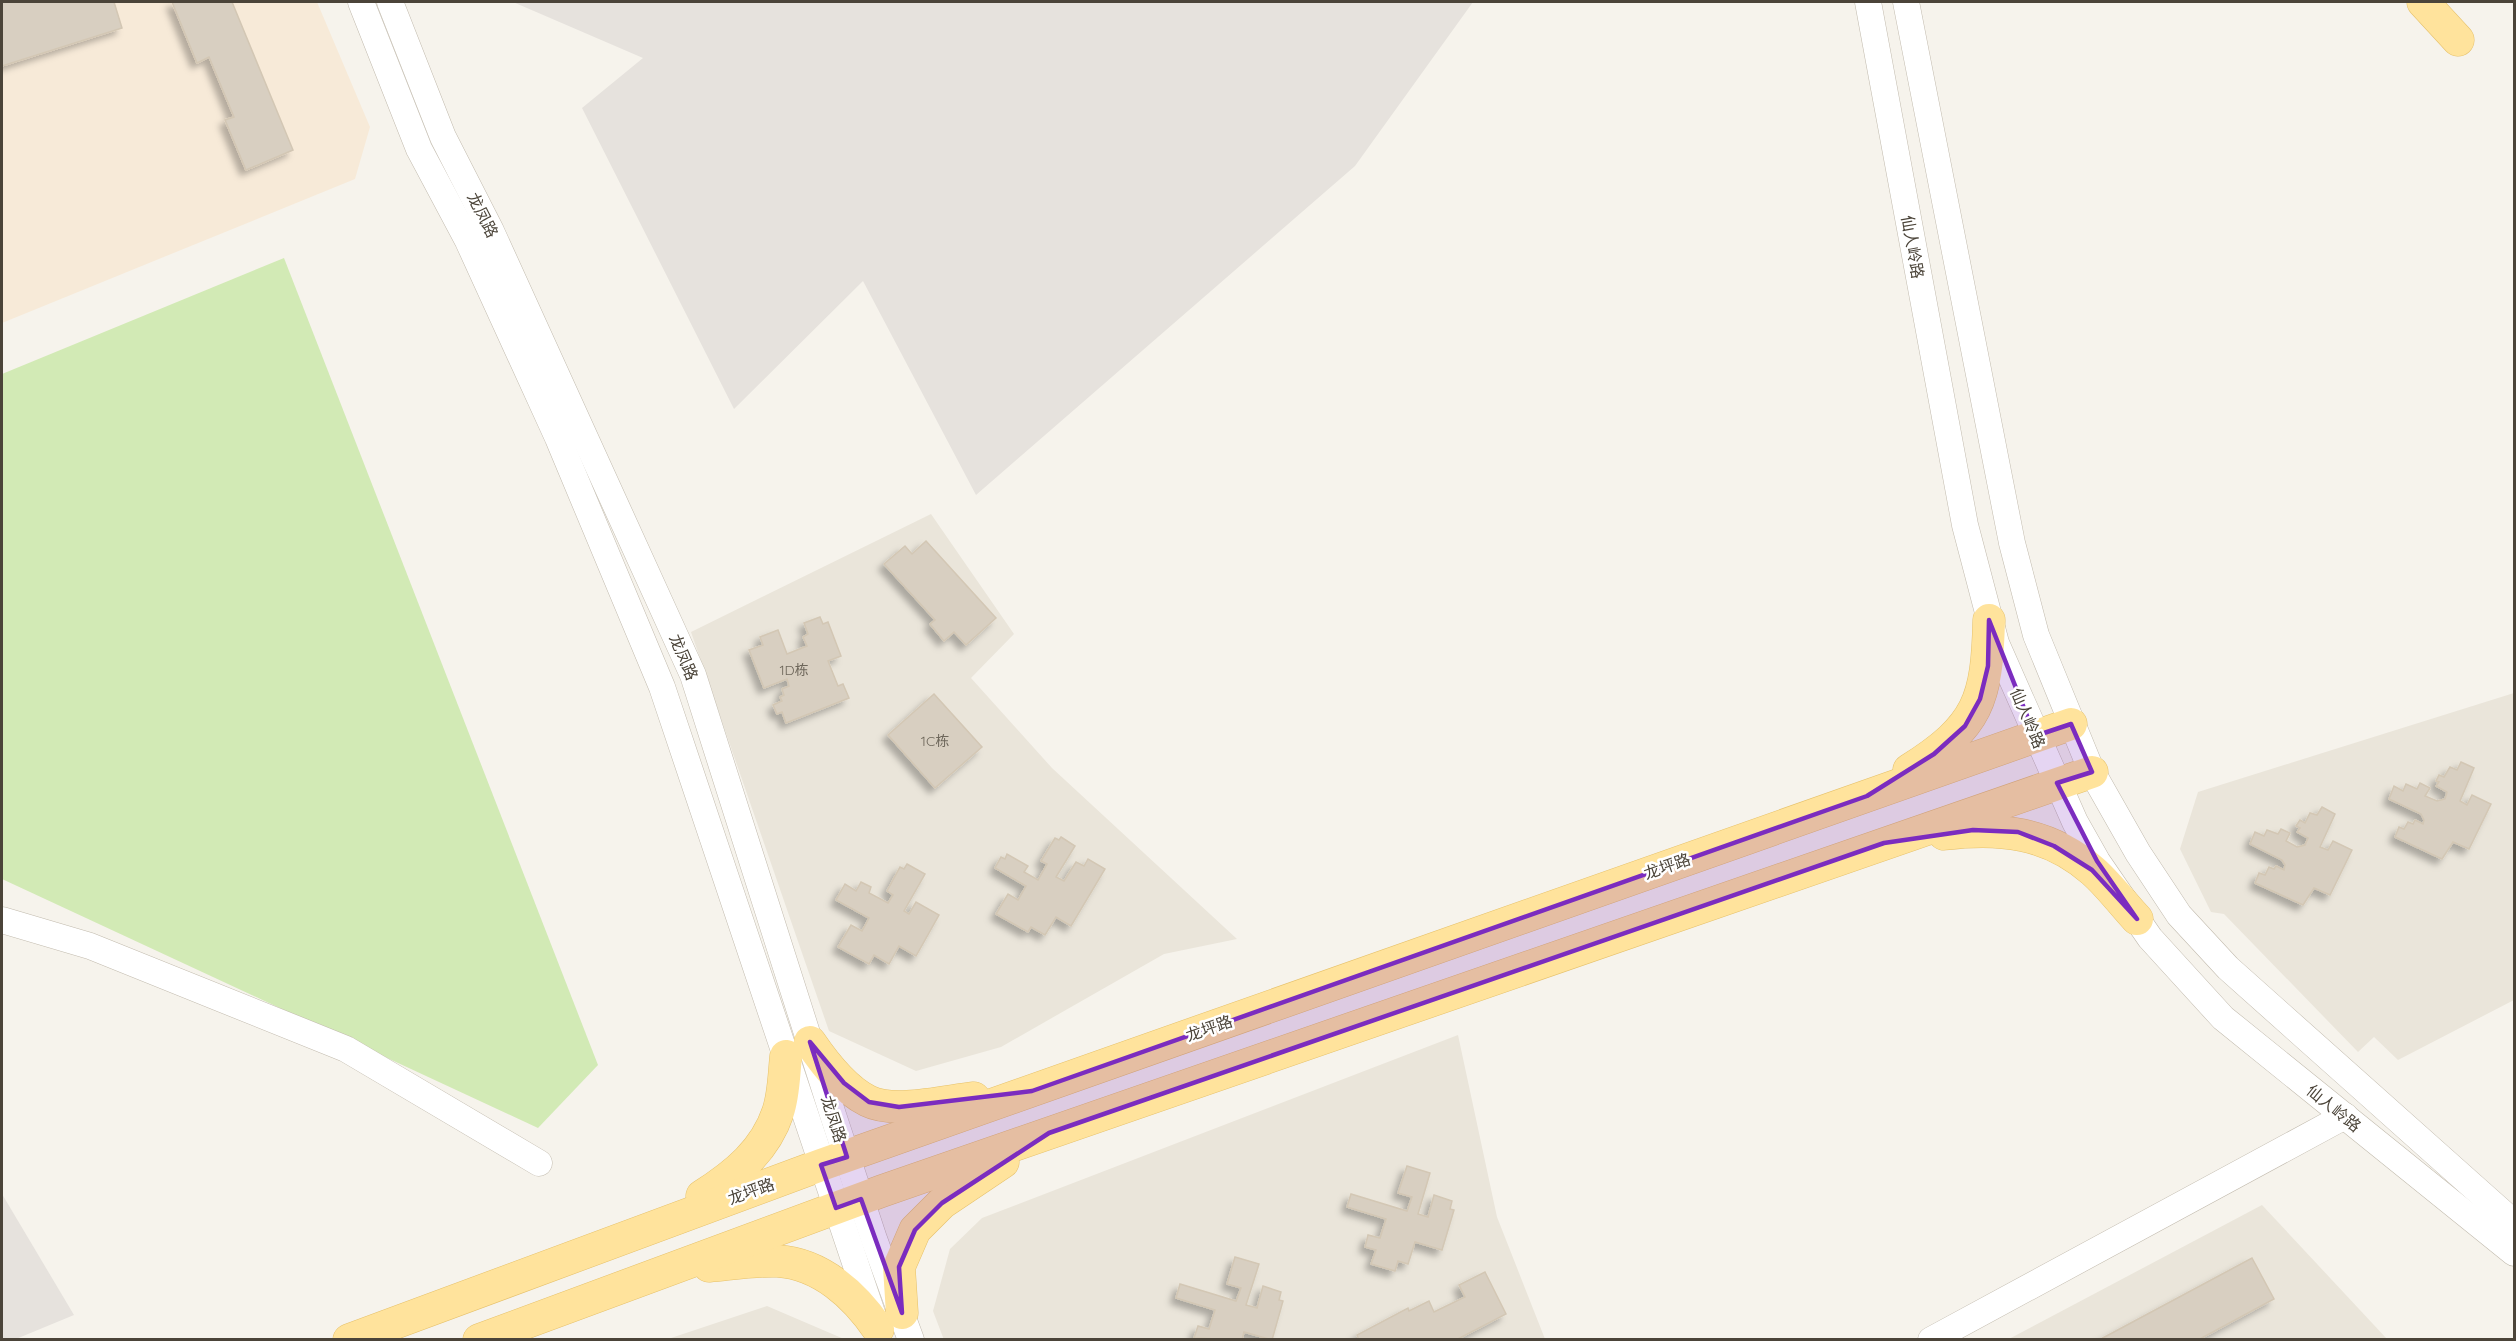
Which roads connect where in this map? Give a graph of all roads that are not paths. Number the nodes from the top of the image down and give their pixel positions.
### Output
1 (361, 2) edge
2 (390, 2) edge
3 (1868, 2) edge
4 (1906, 2) edge
5 (2423, 2) edge
6 (2458, 40) dead end
7 (1989, 620) junction
8 (2071, 724) junction
9 (2035, 736) junction
10 (2092, 772) junction
11 (2057, 783) junction
12 (1867, 796) junction
13 (1884, 843) junction
14 (2137, 919) junction
15 (2, 920) edge
16 (798, 1049) junction
17 (1032, 1091) junction
18 (2345, 1116) junction
19 (1049, 1133) junction
20 (834, 1161) junction
21 (539, 1163) dead end
22 (848, 1203) junction
23 (2514, 1223) edge
24 (654, 1226) junction
25 (2514, 1253) edge
26 (675, 1268) junction
27 (893, 1330) edge
28 (349, 1340) edge
29 (479, 1340) edge
30 (1931, 1340) edge

1 - 16 street, 龙凤路
2 - 16 street, 龙凤路
3 - 7 street, 仙人岭路
4 - 8 street, 仙人岭路
5 - 6 main road
7 - 9 street, 仙人岭路
7 - 12 main road
8 - 9 main road, 龙坪路
8 - 10 street, 仙人岭路
9 - 11 street, 仙人岭路
9 - 12 main road, 龙坪路
10 - 11 main road
10 - 23 street, 仙人岭路
11 - 13 main road
11 - 14 street, 仙人岭路
12 - 17 main road, 龙坪路
13 - 14 main road
13 - 19 main road
14 - 18 street, 仙人岭路
15 - 21 street
16 - 17 main road
16 - 20 street, 龙凤路
16 - 24 main road
17 - 20 main road, 龙坪路
18 - 25 street, 仙人岭路
18 - 30 street
19 - 22 main road
19 - 27 main road
20 - 22 street, 龙凤路
20 - 24 main road, 龙坪路
22 - 26 main road
22 - 27 street, 龙凤路
24 - 28 main road, 龙坪路
26 - 27 main road
26 - 29 main road

